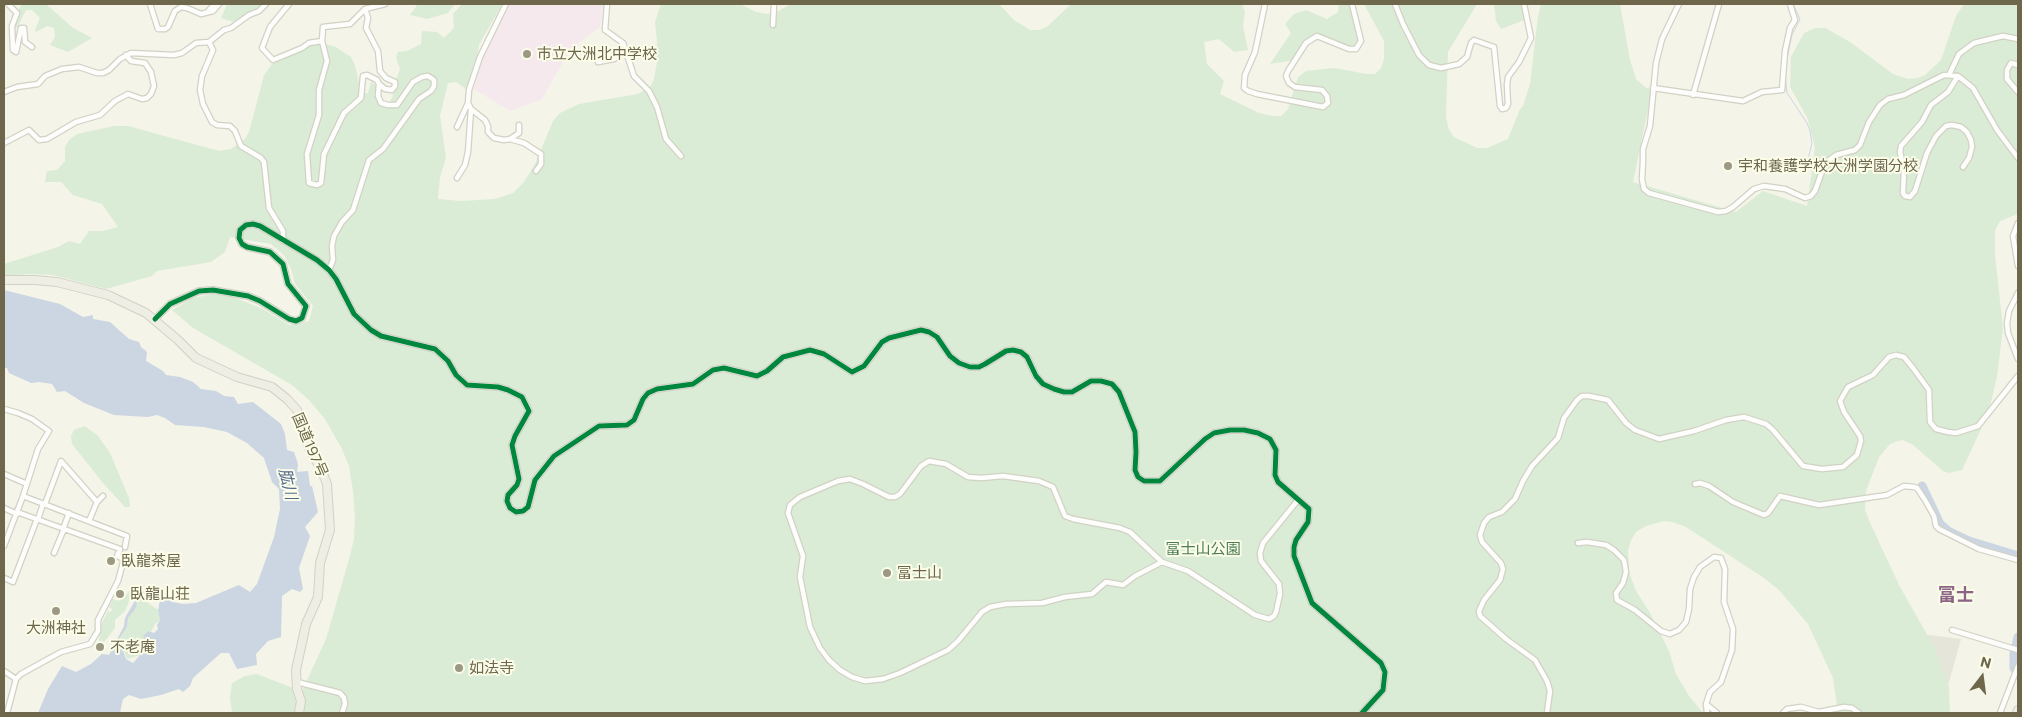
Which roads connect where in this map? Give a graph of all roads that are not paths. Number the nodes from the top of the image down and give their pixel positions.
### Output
1 (8, 4) edge
2 (150, 4) edge
3 (215, 4) edge
4 (219, 4) edge
5 (266, 4) edge
6 (289, 4) edge
7 (385, 4) edge
8 (506, 4) edge
9 (607, 4) edge
10 (774, 4) edge
11 (1265, 4) edge
12 (1352, 4) edge
13 (1395, 4) edge
14 (1524, 4) edge
15 (1679, 4) edge
16 (1719, 4) edge
17 (1790, 4) edge
18 (365, 9) junction
19 (201, 14) junction
20 (772, 25) dead end
21 (2018, 39) edge
22 (322, 41) junction
23 (209, 42) junction
24 (623, 42) junction
25 (32, 47) dead end
26 (126, 55) junction
27 (598, 62) dead end
28 (2018, 65) edge
29 (1949, 75) junction
30 (1958, 76) junction
31 (379, 84) junction
32 (1653, 88) junction
33 (4, 92) edge
34 (2018, 92) edge
35 (1693, 95) junction
36 (468, 103) junction
37 (471, 109) junction
38 (519, 125) dead end
39 (457, 126) dead end
40 (510, 139) junction
41 (4, 143) edge
42 (681, 156) dead end
43 (2018, 158) edge
44 (1963, 167) dead end
45 (536, 171) dead end
46 (457, 178) dead end
47 (2018, 223) edge
48 (283, 241) junction
49 (2018, 266) edge
50 (328, 270) junction
51 (4, 280) edge
52 (2018, 292) edge
53 (155, 319) junction
54 (2018, 359) edge
55 (2018, 376) edge
56 (4, 409) edge
57 (4, 474) edge
58 (27, 484) junction
59 (1695, 484) dead end
60 (23, 496) junction
61 (103, 496) dead end
62 (1298, 500) junction
63 (97, 502) junction
64 (44, 504) junction
65 (4, 508) edge
66 (17, 513) junction
67 (69, 513) junction
68 (38, 519) junction
69 (90, 521) junction
70 (64, 529) junction
71 (6, 531) edge
72 (1578, 543) dead end
73 (4, 546) edge
74 (125, 547) dead end
75 (54, 553) dead end
76 (2018, 560) edge
77 (1162, 562) junction
78 (4, 578) edge
79 (1952, 630) dead end
80 (2018, 650) edge
81 (2018, 667) edge
82 (4, 670) edge
83 (16, 679) junction
84 (298, 682) junction
85 (1706, 704) junction
86 (6, 713) edge
87 (299, 713) edge
88 (342, 713) edge
89 (1362, 713) edge
90 (1547, 713) edge
91 (1707, 713) edge
92 (1717, 713) edge
93 (1784, 713) edge
94 (1859, 713) edge
95 (2000, 713) edge

1 - 25 street
2 - 19 street
3 - 19 street
4 - 19 street
5 - 23 street
6 - 22 street
7 - 18 street
8 - 36 street
9 - 24 street
10 - 20 street
11 - 12 street
13 - 14 street
15 - 32 street
16 - 35 street
17 - 35 street
18 - 22 street
18 - 31 street
21 - 29 street
22 - 31 street
23 - 26 street
23 - 48 street
24 - 27 street
24 - 42 street
26 - 33 street
26 - 41 street
28 - 34 street
29 - 30 street
29 - 32 street
30 - 43 street
30 - 44 street
31 - 50 street
32 - 35 street
36 - 37 street
36 - 39 street
37 - 40 street
37 - 46 street
38 - 40 street
40 - 45 street
47 - 49 street
48 - 50 street
48 - 53 street
50 - 62 street
51 - 53 highway, 国道197号
52 - 54 street
53 - 84 highway, 国道197号
55 - 90 street
56 - 58 street
57 - 58 street
58 - 60 street
59 - 76 street
60 - 64 street
60 - 66 street
61 - 63 street
62 - 77 street
62 - 89 street
63 - 64 street
63 - 69 street
64 - 67 street
64 - 68 street
65 - 66 street
66 - 68 street
66 - 71 street
67 - 69 street
67 - 70 street
68 - 70 street
68 - 78 street
69 - 74 street
70 - 75 street
70 - 83 street
71 - 73 street
72 - 85 street
77 - 77 street
79 - 80 street
81 - 95 street
82 - 83 street
83 - 86 street
84 - 87 highway, 国道197号
84 - 88 street
85 - 91 street
85 - 92 street
93 - 94 street

